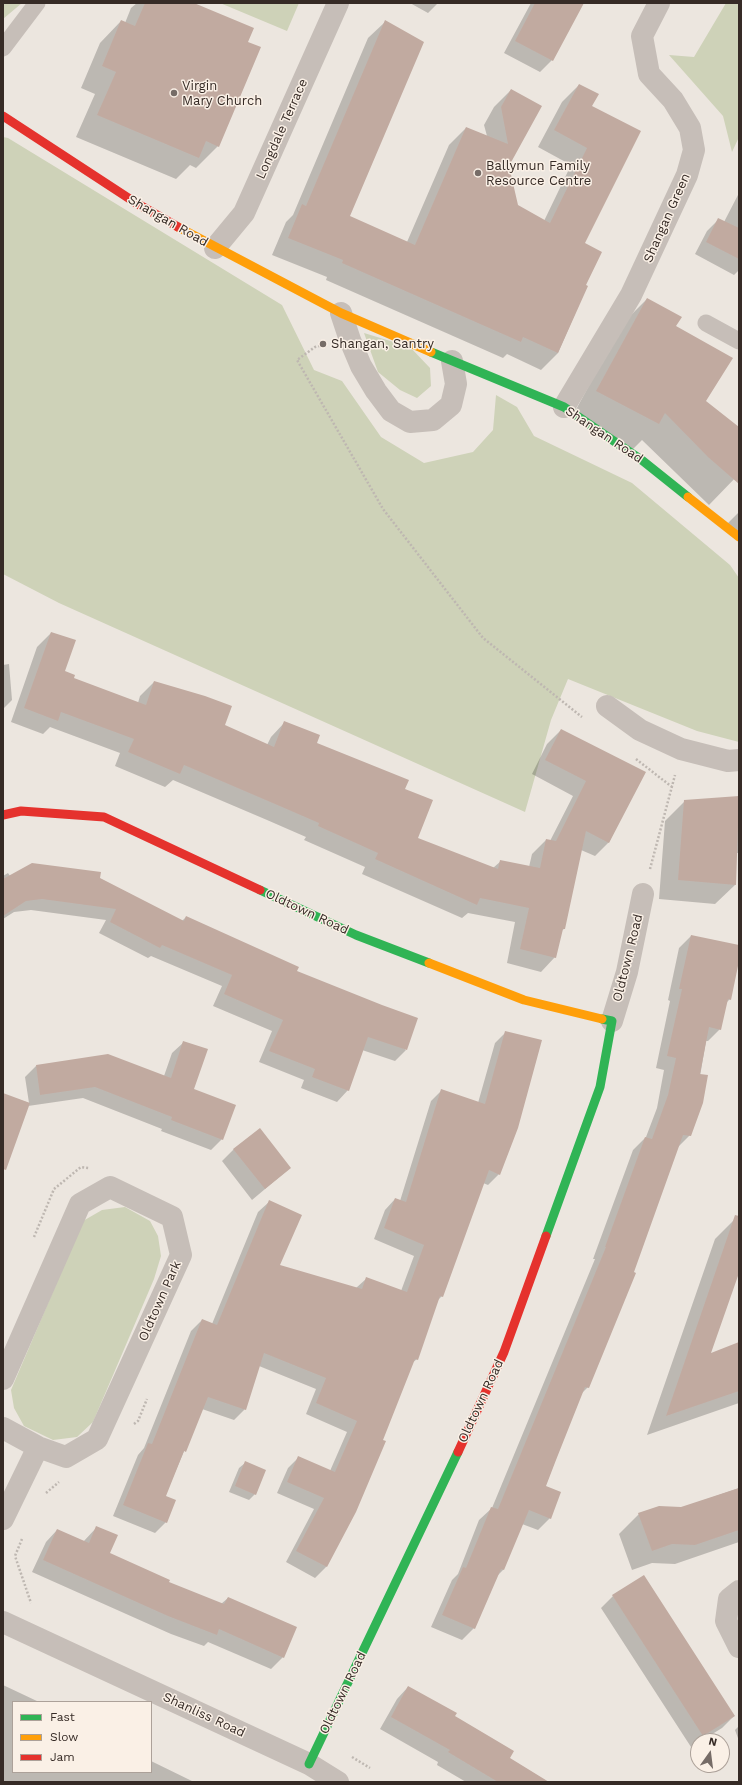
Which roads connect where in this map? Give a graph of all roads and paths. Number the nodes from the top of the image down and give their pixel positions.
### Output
1 (37, 3) edge
2 (338, 3) edge
3 (659, 3) edge
4 (3, 48) edge
5 (3, 116) edge
6 (215, 248) junction
7 (341, 313) junction
8 (706, 322) dead end
9 (350, 340) junction
10 (739, 341) edge
11 (452, 361) junction
12 (564, 407) junction
13 (739, 536) edge
14 (607, 706) dead end
15 (586, 720) dead end
16 (681, 749) junction
17 (636, 759) dead end
18 (739, 760) edge
19 (672, 787) junction
20 (3, 815) edge
21 (643, 894) joint
22 (612, 1021) junction
23 (3, 1379) edge
24 (3, 1428) edge
25 (38, 1447) junction
26 (3, 1519) edge
27 (739, 1591) edge
28 (3, 1622) edge
29 (739, 1647) edge
30 (351, 1756) dead end
31 (309, 1764) junction
32 (370, 1768) dead end
33 (338, 1782) edge

1 - 4 lane
2 - 6 street, Longdale Terrace
3 - 12 street, Shangan Green
5 - 6 street, Shangan Road
6 - 7 street, Shangan Road
7 - 9 street
7 - 11 street, Shangan Road
8 - 10 lane
9 - 11 street
9 - 15 path
11 - 12 street, Shangan Road
12 - 13 street, Shangan Road
14 - 16 street
16 - 18 street
16 - 19 path
17 - 19 path
19 - 21 path
20 - 22 street, Oldtown Road
21 - 22 street, Oldtown Road
22 - 31 street, Oldtown Road
23 - 25 street, Oldtown Park
24 - 25 street, Oldtown Park
25 - 26 street
27 - 29 street
28 - 31 street, Shanliss Road
30 - 32 path
31 - 33 street, Shanliss Road

